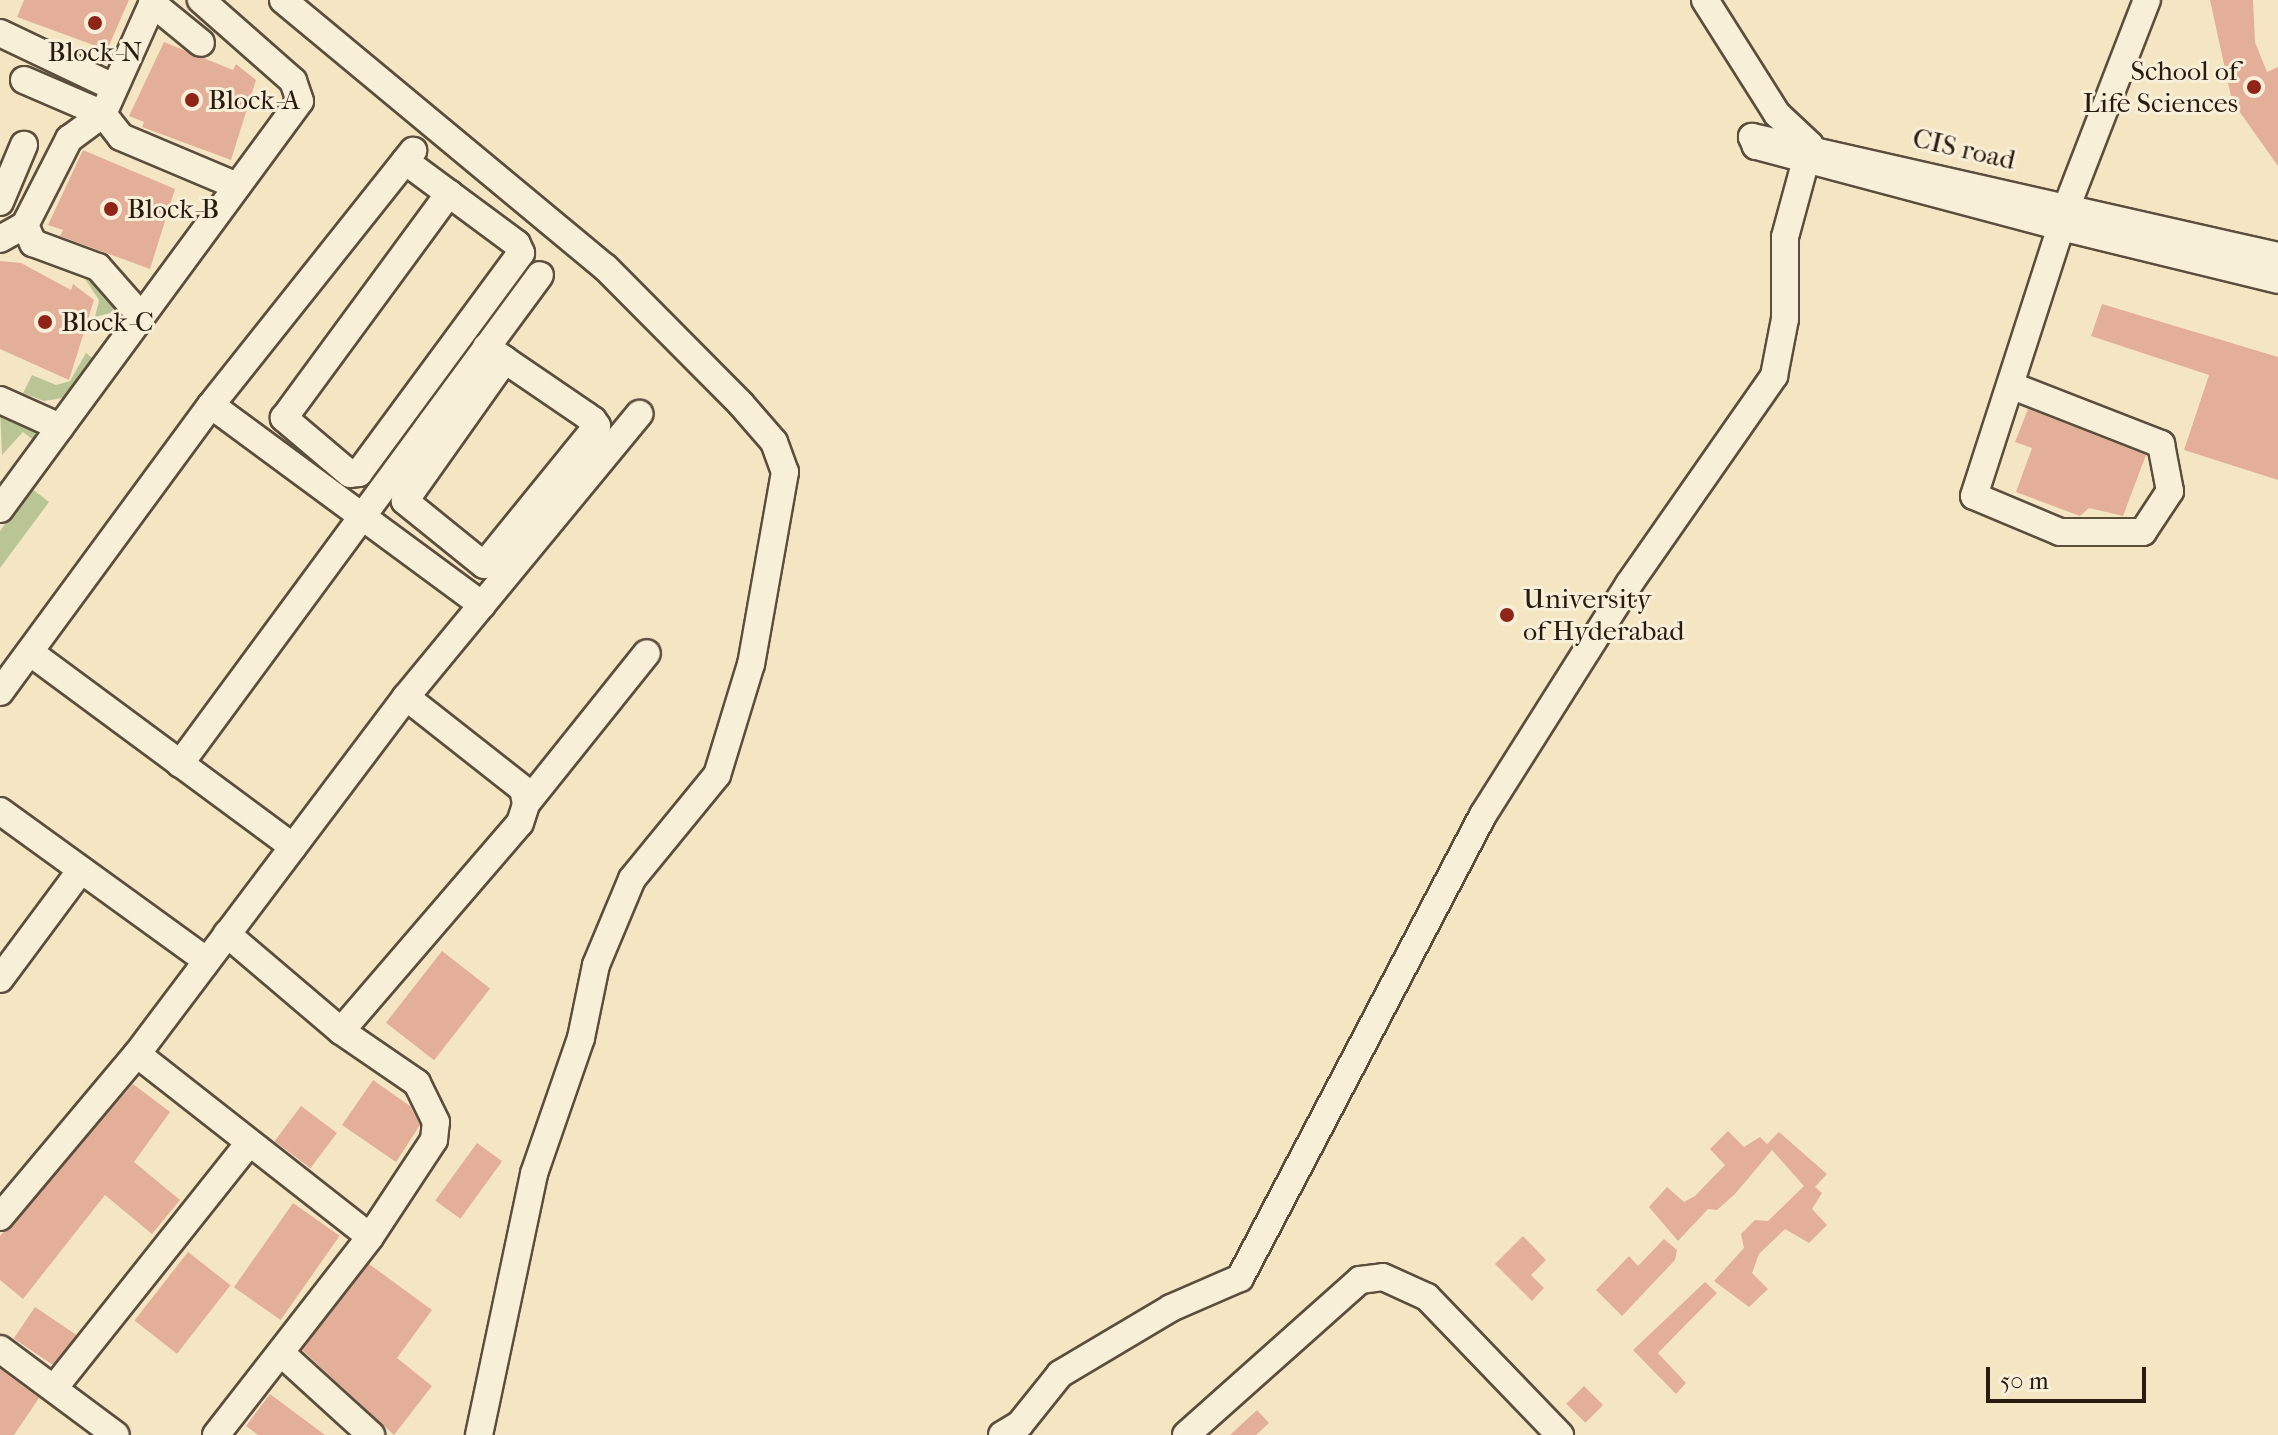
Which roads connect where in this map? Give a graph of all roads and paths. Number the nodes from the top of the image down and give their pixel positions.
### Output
1 (201, 0) edge
2 (283, 0) edge
3 (1705, 0) edge
4 (2147, 0) edge
5 (153, 2) edge
6 (0, 33) edge
7 (201, 43) dead end
8 (24, 80) dead end
9 (113, 87) junction
10 (103, 114) junction
11 (24, 145) dead end
12 (1808, 152) junction
13 (237, 186) junction
14 (449, 193) junction
15 (0, 202) edge
16 (2064, 217) junction
17 (25, 225) junction
18 (0, 239) edge
19 (2278, 256) edge
20 (540, 275) dead end
21 (2278, 280) edge
22 (141, 316) junction
23 (495, 353) junction
24 (2015, 387) junction
25 (0, 400) edge
26 (211, 405) junction
27 (639, 414) dead end
28 (60, 427) junction
29 (0, 509) edge
30 (361, 515) junction
31 (482, 605) junction
32 (31, 653) junction
33 (647, 653) dead end
34 (0, 692) edge
35 (406, 697) junction
36 (180, 764) junction
37 (526, 804) junction
38 (0, 811) edge
39 (293, 847) junction
40 (81, 870) junction
41 (227, 934) junction
42 (206, 960) junction
43 (0, 979) edge
44 (341, 1031) junction
45 (137, 1054) junction
46 (247, 1146) junction
47 (10, 1187) edge
48 (0, 1217) edge
49 (370, 1237) junction
50 (0, 1349) edge
51 (281, 1353) junction
52 (55, 1387) junction
53 (116, 1435) edge
54 (216, 1435) edge
55 (371, 1435) edge
56 (479, 1435) edge
57 (1002, 1435) edge
58 (1186, 1435) edge
59 (1560, 1435) edge

1 - 13 street
2 - 56 street
3 - 12 street
4 - 16 street
5 - 7 street
5 - 9 street
6 - 9 street
8 - 10 street
9 - 10 street
10 - 13 street
10 - 17 street
11 - 15 street
12 - 16 street
12 - 57 street
13 - 22 street
14 - 14 street
14 - 26 street
16 - 19 street
16 - 21 street
16 - 24 street
17 - 18 street
17 - 22 street
20 - 23 street
22 - 28 street
23 - 23 street
23 - 30 street
24 - 24 street
25 - 28 street
26 - 30 street
26 - 32 street
27 - 31 street
28 - 29 street
30 - 31 street
30 - 36 street
31 - 35 street
32 - 34 street
32 - 36 street
33 - 37 street
35 - 37 street
35 - 39 street
36 - 39 street
37 - 44 street
38 - 40 street
39 - 41 street
40 - 42 street
40 - 43 street
41 - 42 street
41 - 44 street
42 - 45 street
44 - 49 street
45 - 46 street
45 - 47 street
46 - 49 street
46 - 52 street
47 - 48 street
49 - 51 street
50 - 52 street
51 - 54 street
51 - 55 street
52 - 53 street
58 - 59 street

